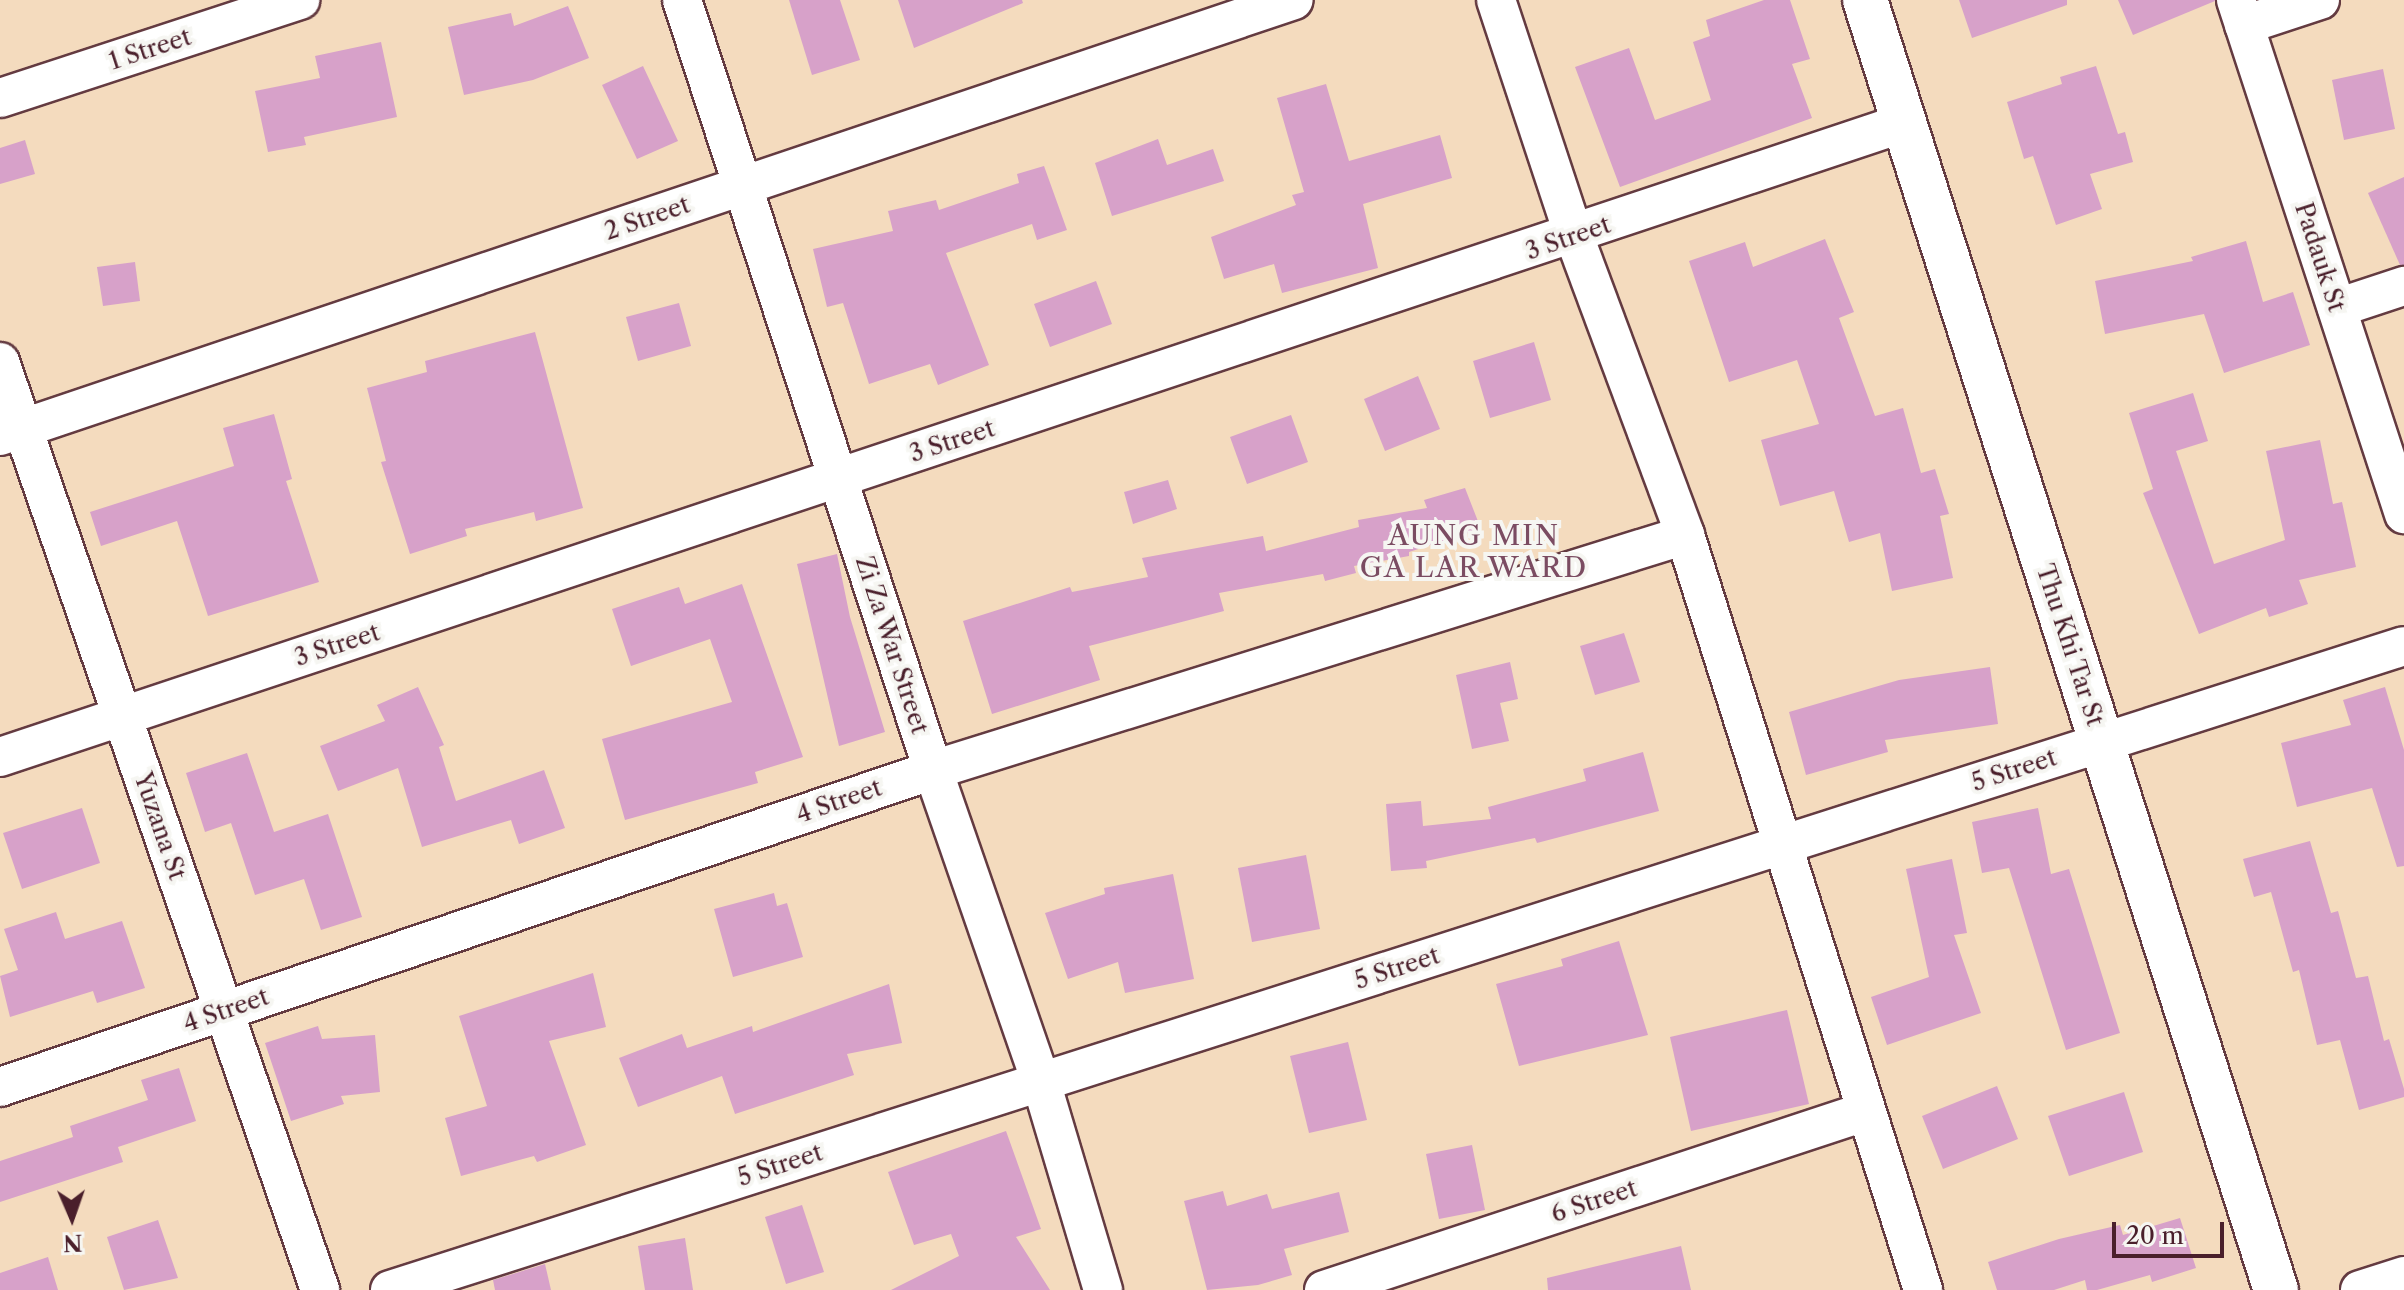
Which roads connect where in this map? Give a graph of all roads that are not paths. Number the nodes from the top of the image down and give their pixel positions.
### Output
1 (300, 0) edge
2 (682, 0) edge
3 (1294, 0) edge
4 (1496, 0) edge
5 (1865, 0) edge
6 (2320, 0) edge
7 (2240, 12) edge
8 (0, 98) edge
9 (1904, 123) junction
10 (743, 186) junction
11 (1574, 236) junction
12 (2404, 286) edge
13 (2337, 308) junction
14 (0, 362) edge
15 (11, 433) edge
16 (838, 479) junction
17 (2404, 514) edge
18 (1685, 535) junction
19 (2404, 646) edge
20 (122, 716) junction
21 (2101, 743) junction
22 (0, 757) edge
23 (933, 770) junction
24 (1781, 845) junction
25 (223, 1011) junction
26 (1041, 1082) junction
27 (0, 1087) edge
28 (1864, 1112) junction
29 (2404, 1276) edge
30 (320, 1290) edge
31 (390, 1290) edge
32 (1103, 1290) edge
33 (1324, 1290) edge
34 (1923, 1290) edge
35 (2276, 1290) edge
36 (2360, 1290) edge

1 - 8 street, 1 Street
2 - 10 street, Zi Za War Street
3 - 10 street, 2 Street
4 - 11 street
5 - 9 street, Thu Khi Tar St
6 - 7 street
7 - 13 street, Padauk St
9 - 11 street, 3 Street
9 - 21 street, Thu Khi Tar St
10 - 15 street, 2 Street
10 - 16 street, Zi Za War Street
11 - 16 street, 3 Street
11 - 18 street
12 - 13 street
13 - 17 street, Padauk St
14 - 15 street, Yuzana St
15 - 20 street, Yuzana St
16 - 20 street, 3 Street
16 - 23 street, Zi Za War Street
18 - 23 street, 4 Street
18 - 24 street
19 - 21 street, 5 Street
20 - 22 street, 3 Street
20 - 25 street, Yuzana St
21 - 24 street, 5 Street
21 - 35 street, Thu Khi Tar St
23 - 25 street, 4 Street
23 - 26 street, Zi Za War Street
24 - 26 street, 5 Street
24 - 28 street
25 - 27 street, 4 Street
25 - 30 street, Yuzana St
26 - 31 street, 5 Street
26 - 32 street, Zi Za War Street
28 - 33 street, 6 Street
28 - 34 street
29 - 36 street

